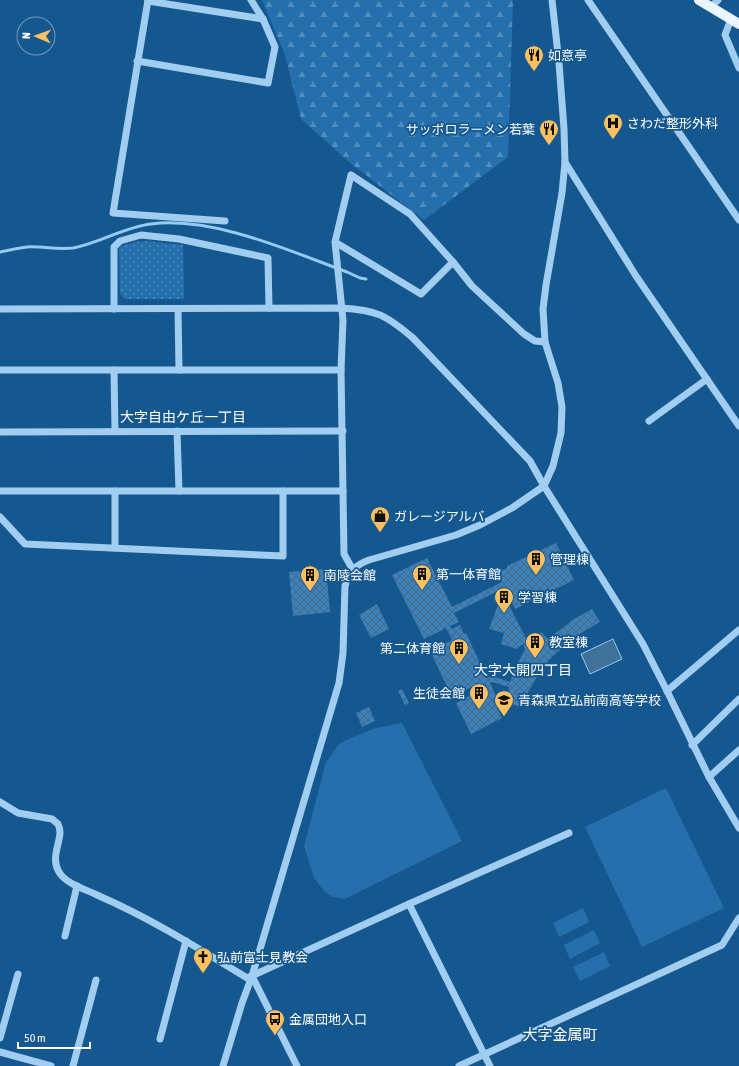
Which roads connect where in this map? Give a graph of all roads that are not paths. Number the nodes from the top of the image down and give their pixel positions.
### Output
1 (251, 0) edge
2 (552, 0) edge
3 (588, 0) edge
4 (699, 0) edge
5 (148, 1) edge
6 (714, 4) edge
7 (263, 19) junction
8 (735, 22) edge
9 (138, 61) junction
10 (739, 68) edge
11 (565, 162) junction
12 (739, 220) edge
13 (225, 221) dead end
14 (335, 242) junction
15 (453, 262) junction
16 (178, 308) junction
17 (269, 308) junction
18 (341, 308) junction
19 (0, 309) edge
20 (114, 309) junction
21 (545, 342) junction
22 (0, 370) edge
23 (114, 370) junction
24 (179, 370) junction
25 (341, 370) junction
26 (707, 379) junction
27 (649, 421) dead end
28 (739, 426) edge
29 (114, 431) junction
30 (177, 431) junction
31 (343, 431) junction
32 (0, 432) edge
33 (544, 486) junction
34 (0, 490) edge
35 (115, 491) junction
36 (179, 491) junction
37 (283, 491) junction
38 (343, 491) junction
39 (0, 517) edge
40 (115, 548) junction
41 (353, 570) junction
42 (739, 630) edge
43 (667, 691) junction
44 (739, 699) edge
45 (692, 744) junction
46 (739, 750) edge
47 (709, 777) junction
48 (0, 802) edge
49 (739, 828) edge
50 (569, 833) dead end
51 (77, 886) junction
52 (408, 904) junction
53 (739, 918) edge
54 (65, 936) dead end
55 (186, 941) junction
56 (18, 974) dead end
57 (252, 976) junction
58 (96, 980) dead end
59 (0, 1038) edge
60 (160, 1039) dead end
61 (0, 1052) edge
62 (484, 1055) junction
63 (51, 1066) edge
64 (73, 1066) edge
65 (223, 1066) edge
66 (297, 1066) edge
67 (459, 1066) edge
68 (490, 1066) edge

1 - 7 street
2 - 11 street
3 - 12 street
4 - 6 main road
5 - 7 street
5 - 9 street
6 - 8 main road
7 - 9 street
8 - 10 street
9 - 13 street
11 - 21 street
11 - 26 street
14 - 15 street
14 - 15 street
14 - 18 street
15 - 21 street
16 - 17 street
16 - 20 street
16 - 24 street
17 - 18 street
17 - 20 street
18 - 25 street
18 - 33 street
19 - 20 street
21 - 33 street
22 - 23 street
23 - 24 street
23 - 29 street
24 - 25 street
25 - 31 street
26 - 27 street
26 - 28 street
29 - 30 street
29 - 32 street
30 - 31 street
30 - 36 street
31 - 38 street
33 - 41 street
33 - 43 street
34 - 35 street
35 - 36 street
35 - 40 street
36 - 37 street
37 - 38 street
37 - 40 street
38 - 41 street
39 - 40 street
41 - 57 street
42 - 43 street
43 - 45 street
44 - 45 street
45 - 47 street
46 - 47 street
47 - 49 street
48 - 51 street
50 - 52 street
51 - 54 street
51 - 55 street
52 - 57 street
52 - 62 street
53 - 62 street
55 - 57 street
55 - 60 street
56 - 59 street
57 - 65 street
57 - 66 street
58 - 64 street
61 - 63 street
62 - 67 street
62 - 68 street

